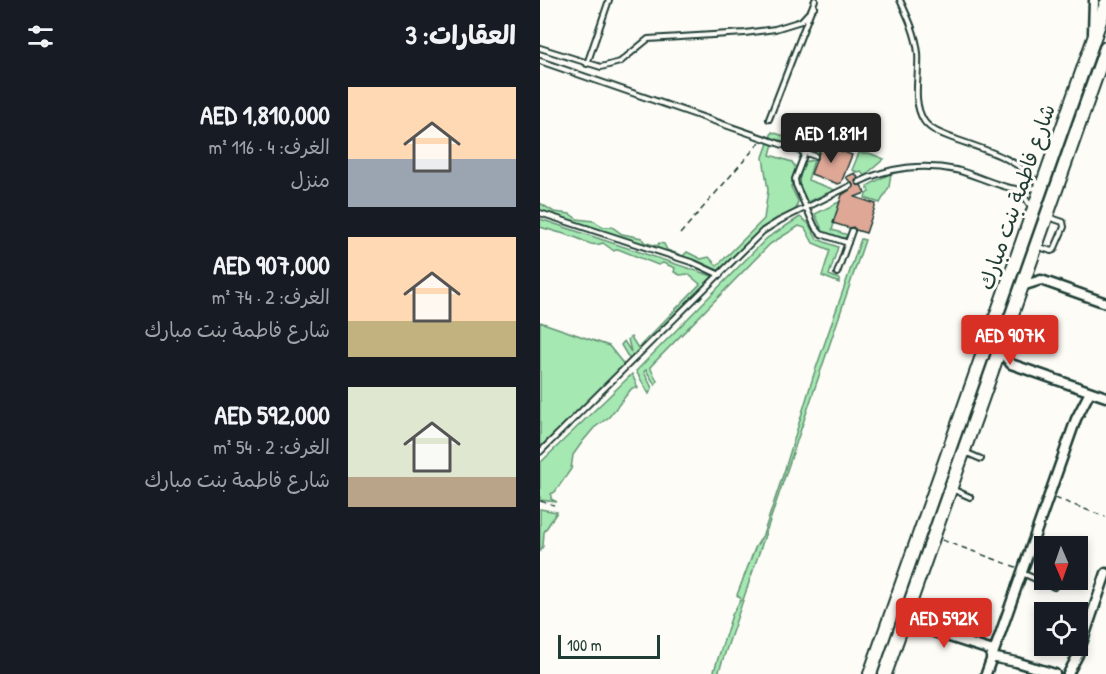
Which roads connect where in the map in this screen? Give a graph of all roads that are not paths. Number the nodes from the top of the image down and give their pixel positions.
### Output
1 (609, 0) edge
2 (815, 0) edge
3 (900, 0) edge
4 (1094, 0) edge
5 (1106, 4) edge
6 (814, 7) junction
7 (1091, 46) junction
8 (540, 48) edge
9 (1106, 48) edge
10 (540, 61) edge
11 (587, 64) junction
12 (769, 119) dead end
13 (805, 153) junction
14 (815, 156) dead end
15 (860, 182) dead end
16 (1041, 184) junction
17 (850, 186) dead end
18 (1020, 190) junction
19 (806, 207) junction
20 (1033, 212) junction
21 (540, 213) edge
22 (1047, 217) junction
23 (852, 231) dead end
24 (848, 243) junction
25 (1036, 246) junction
26 (1030, 263) junction
27 (837, 273) dead end
28 (720, 275) junction
29 (1041, 280) junction
30 (1022, 286) junction
31 (1106, 303) edge
32 (1001, 345) junction
33 (1011, 363) junction
34 (992, 371) junction
35 (1086, 390) junction
36 (1106, 397) edge
37 (540, 452) edge
38 (963, 452) junction
39 (981, 459) dead end
40 (950, 488) junction
41 (969, 496) dead end
42 (1021, 573) junction
43 (1106, 573) edge
44 (1034, 579) edge
45 (903, 622) junction
46 (1088, 626) edge
47 (992, 653) junction
48 (1077, 656) edge
49 (1078, 656) edge
50 (870, 674) edge
51 (885, 674) edge
52 (986, 674) edge
53 (1055, 674) edge
54 (1068, 674) edge
55 (1075, 674) edge

1 - 11 lane
2 - 6 lane
3 - 16 lane
4 - 7 street
5 - 7 street, شارع فاطمة بنت مبارك
6 - 11 lane
6 - 12 lane
7 - 16 street, شارع فاطمة بنت مبارك
8 - 11 lane
9 - 22 street, شارع فاطمة بنت مبارك
10 - 13 lane
13 - 14 lane
13 - 19 lane
15 - 18 lane
16 - 18 lane
16 - 20 street, شارع فاطمة بنت مبارك
17 - 19 lane
18 - 20 lane
19 - 24 lane
19 - 28 lane
20 - 50 street, شارع فاطمة بنت مبارك
21 - 28 lane
22 - 25 street, شارع فاطمة بنت مبارك
22 - 25 lane
23 - 24 lane
24 - 27 lane
25 - 26 street, شارع فاطمة بنت مبارك
26 - 29 street
26 - 30 street, شارع فاطمة بنت مبارك
28 - 37 lane
29 - 30 street
29 - 31 street
30 - 32 street, شارع فاطمة بنت مبارك
32 - 33 street
32 - 34 street, شارع فاطمة بنت مبارك
33 - 34 street
33 - 35 street
34 - 38 street, شارع فاطمة بنت مبارك
35 - 36 street
35 - 42 street
38 - 39 lane
38 - 40 street, شارع فاطمة بنت مبارك
40 - 41 lane
40 - 45 street, شارع فاطمة بنت مبارك
42 - 44 lane
42 - 47 street
43 - 46 street
45 - 47 street
45 - 51 street, شارع فاطمة بنت مبارك
47 - 52 street
47 - 53 street
48 - 54 street
49 - 55 street

